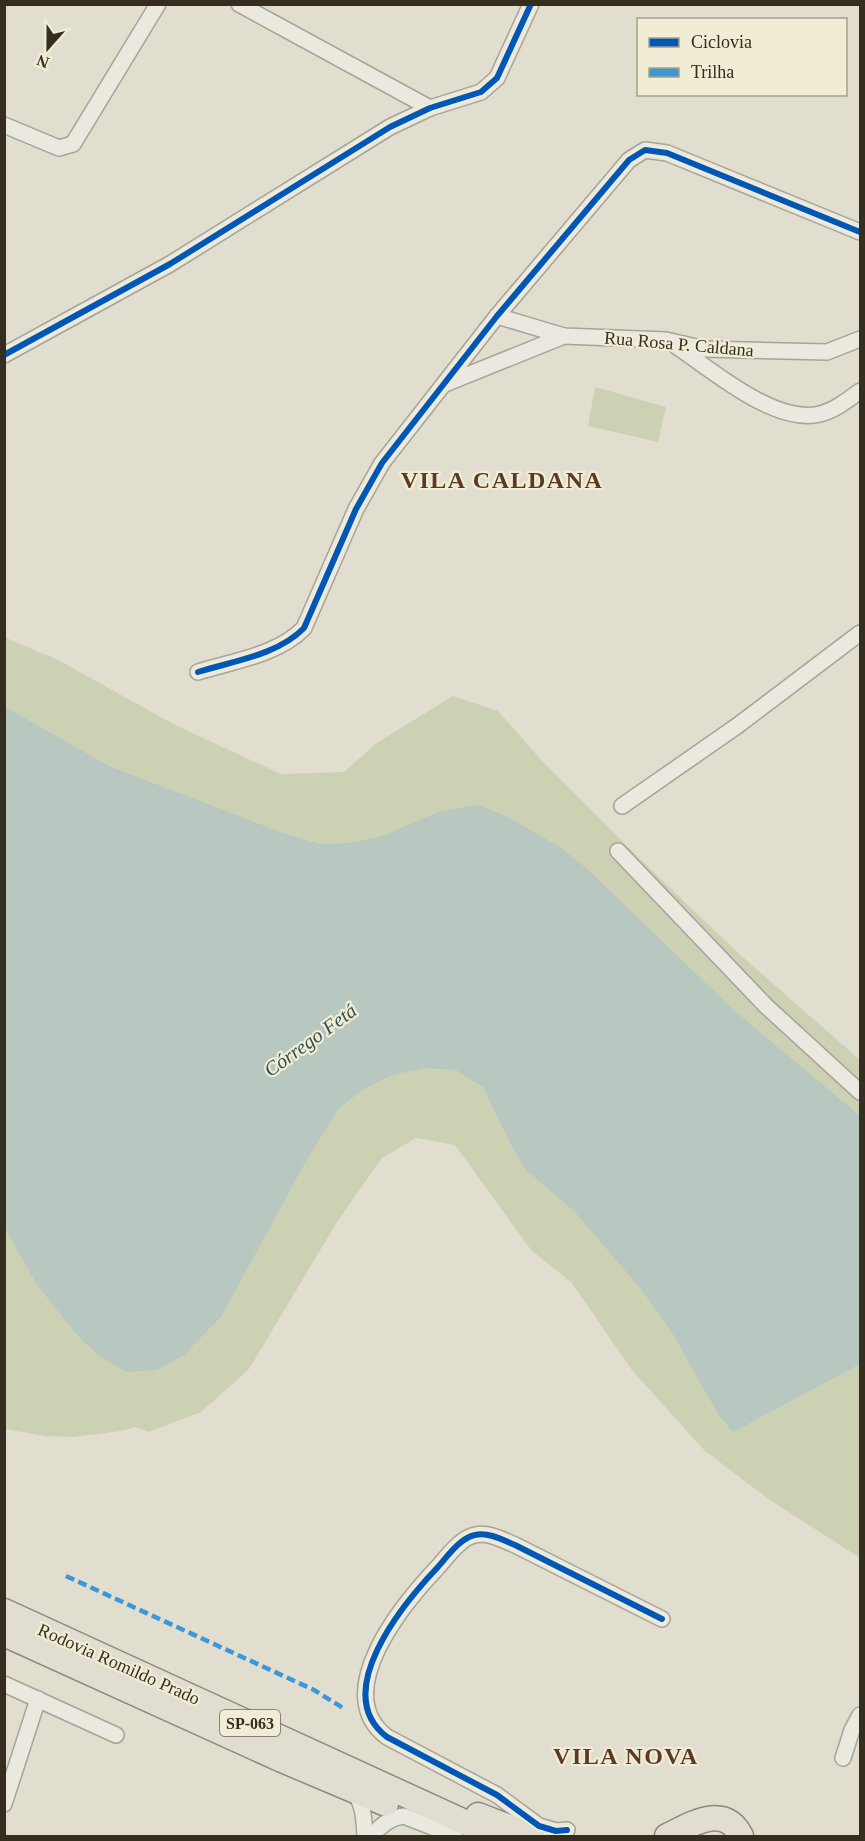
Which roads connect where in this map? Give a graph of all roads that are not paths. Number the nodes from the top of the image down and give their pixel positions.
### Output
1 (158, 4) edge
2 (239, 4) edge
3 (531, 4) edge
4 (430, 108) junction
5 (4, 125) edge
6 (861, 232) edge
7 (497, 316) junction
8 (564, 336) junction
9 (861, 339) edge
10 (666, 340) junction
11 (4, 355) edge
12 (443, 385) junction
13 (861, 391) edge
14 (861, 633) edge
15 (198, 672) dead end
16 (622, 806) dead end
17 (618, 851) dead end
18 (861, 1092) edge
19 (4, 1611) edge
20 (662, 1619) dead end
21 (4, 1634) edge
22 (4, 1684) edge
23 (38, 1699) junction
24 (861, 1715) edge
25 (116, 1735) dead end
26 (843, 1758) dead end
27 (343, 1785) junction
28 (4, 1804) edge
29 (432, 1807) junction
30 (567, 1830) dead end
31 (366, 1836) edge
32 (372, 1836) edge
33 (456, 1836) edge
34 (495, 1836) edge
35 (532, 1836) edge
36 (667, 1836) edge
37 (741, 1836) edge

1 - 5 street
2 - 4 street
3 - 4 street
4 - 11 street
6 - 7 street
7 - 8 street, Rua Rosa P. Caldana
7 - 12 street
8 - 10 street, Rua Rosa P. Caldana
8 - 12 street
9 - 10 street, Rua Rosa P. Caldana
10 - 13 street
12 - 15 street
14 - 16 street
17 - 18 street
19 - 29 main road, Rodovia Romildo Prado / SP-063
20 - 30 street
21 - 27 main road, Rodovia Romildo Prado / SP-063
22 - 23 street
23 - 25 street
23 - 28 street
24 - 26 street
27 - 31 street
27 - 33 main road, Rodovia Romildo Prado / SP-063
29 - 34 main road, Rodovia Romildo Prado / SP-063
29 - 35 main road
32 - 33 street
36 - 37 main road

